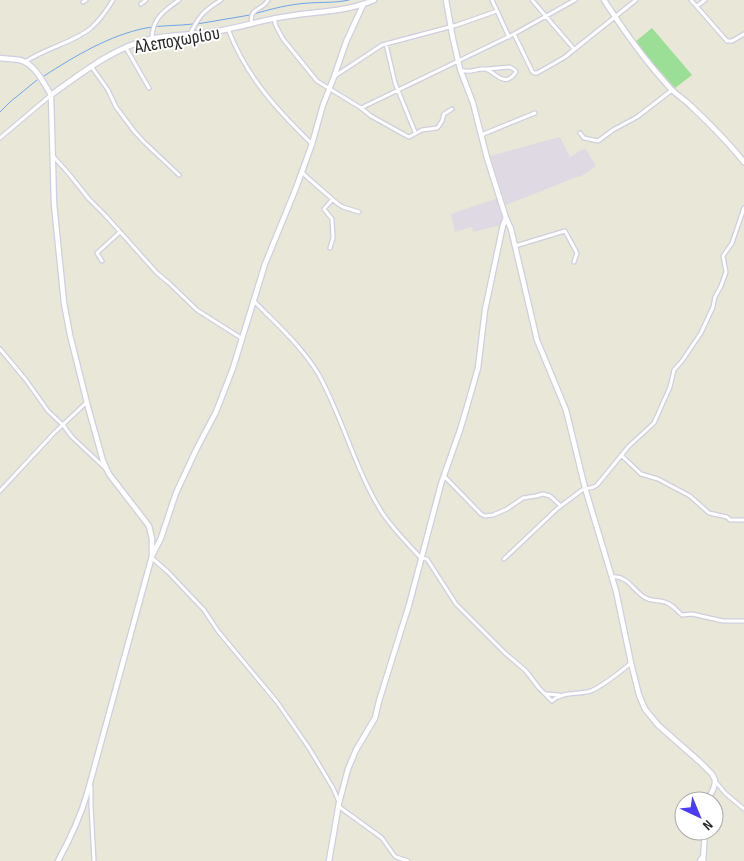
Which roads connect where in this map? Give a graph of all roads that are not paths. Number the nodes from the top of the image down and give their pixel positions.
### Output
1 (113, 0) edge
2 (146, 0) edge
3 (178, 0) edge
4 (221, 0) edge
5 (268, 0) edge
6 (374, 0) edge
7 (446, 0) edge
8 (492, 0) edge
9 (532, 0) edge
10 (575, 0) edge
11 (604, 0) edge
12 (636, 0) edge
13 (691, 0) edge
14 (705, 0) edge
15 (141, 4) dead end
16 (363, 5) junction
17 (697, 6) junction
18 (497, 11) junction
19 (546, 16) junction
20 (615, 17) junction
21 (274, 18) junction
22 (252, 24) junction
23 (451, 26) junction
24 (228, 29) junction
25 (514, 34) junction
26 (744, 34) edge
27 (190, 35) junction
28 (510, 36) junction
29 (152, 39) junction
30 (386, 44) junction
31 (126, 48) junction
32 (574, 50) junction
33 (0, 59) edge
34 (459, 60) junction
35 (25, 62) junction
36 (91, 66) junction
37 (487, 69) junction
38 (460, 70) junction
39 (334, 77) junction
40 (149, 88) dead end
41 (329, 89) junction
42 (398, 90) junction
43 (672, 90) junction
44 (52, 95) junction
45 (361, 108) junction
46 (452, 109) dead end
47 (535, 113) dead end
48 (416, 132) junction
49 (580, 133) dead end
50 (481, 135) junction
51 (0, 138) edge
52 (312, 144) junction
53 (52, 156) junction
54 (744, 162) edge
55 (302, 171) junction
56 (179, 175) dead end
57 (332, 200) junction
58 (744, 208) edge
59 (359, 212) dead end
60 (506, 218) junction
61 (120, 232) junction
62 (515, 246) junction
63 (330, 248) dead end
64 (102, 261) dead end
65 (574, 262) dead end
66 (253, 300) junction
67 (241, 338) junction
68 (0, 349) edge
69 (86, 402) junction
70 (63, 425) junction
71 (621, 456) junction
72 (106, 469) junction
73 (444, 476) junction
74 (585, 488) junction
75 (0, 491) edge
76 (561, 506) junction
77 (744, 520) edge
78 (152, 557) junction
79 (421, 558) junction
80 (504, 559) dead end
81 (611, 577) junction
82 (744, 621) edge
83 (630, 663) junction
84 (544, 693) junction
85 (562, 695) junction
86 (715, 780) junction
87 (90, 783) junction
88 (712, 791) edge
89 (338, 805) junction
90 (744, 809) edge
91 (704, 841) edge
92 (703, 854) junction
93 (58, 861) edge
94 (94, 861) edge
95 (329, 861) edge
96 (408, 861) edge
97 (699, 861) edge
98 (703, 861) edge

1 - 35 street
2 - 15 street
3 - 29 street
4 - 27 street
5 - 22 street
6 - 16 street, Αλεποχωρίου
7 - 23 street
8 - 18 street
9 - 19 street
10 - 19 street
11 - 20 street
12 - 20 street
13 - 17 street
14 - 17 street
16 - 21 street, Αλεποχωρίου
16 - 39 street
17 - 26 street
18 - 23 street
18 - 28 street
19 - 25 street
19 - 32 street
20 - 32 street
20 - 43 street
21 - 22 street, Αλεποχωρίου
21 - 41 street
22 - 24 street, Αλεποχωρίου
23 - 30 street
23 - 34 street
24 - 27 street, Αλεποχωρίου
24 - 52 street
25 - 28 street
25 - 32 street
27 - 29 street, Αλεποχωρίου
28 - 34 street
29 - 31 street, Αλεποχωρίου
30 - 39 street
30 - 42 street
31 - 36 street, Αλεποχωρίου
31 - 40 street
33 - 35 street
34 - 38 street
34 - 42 street
35 - 44 street
36 - 44 street, Αλεποχωρίου
36 - 56 street
37 - 37 street
37 - 38 street
38 - 50 street
39 - 41 street
41 - 45 street
41 - 52 street
42 - 45 street
42 - 48 street
43 - 49 street
43 - 54 street
44 - 51 street
44 - 53 street
45 - 48 street
46 - 48 street
47 - 50 street
50 - 60 street
52 - 55 street
53 - 61 street
53 - 69 street
55 - 57 street
55 - 66 street
57 - 59 street
57 - 63 street
58 - 71 street
60 - 62 street
60 - 73 street
61 - 64 street
61 - 67 street
62 - 65 street
62 - 74 street
66 - 67 street
66 - 79 street
67 - 78 street
68 - 70 street
69 - 70 street
69 - 72 street
70 - 72 street
70 - 75 street
71 - 74 street
71 - 77 street
72 - 78 street
73 - 76 street
73 - 79 street
74 - 76 street
74 - 81 street
76 - 80 street
78 - 87 street
78 - 89 street
79 - 84 street
79 - 89 street
81 - 82 street
81 - 83 street
83 - 85 street
83 - 86 street
84 - 85 street
84 - 85 street
86 - 88 street
86 - 90 street
87 - 93 street
87 - 94 street
89 - 95 street
89 - 96 street
91 - 92 street
92 - 97 street
92 - 98 street

